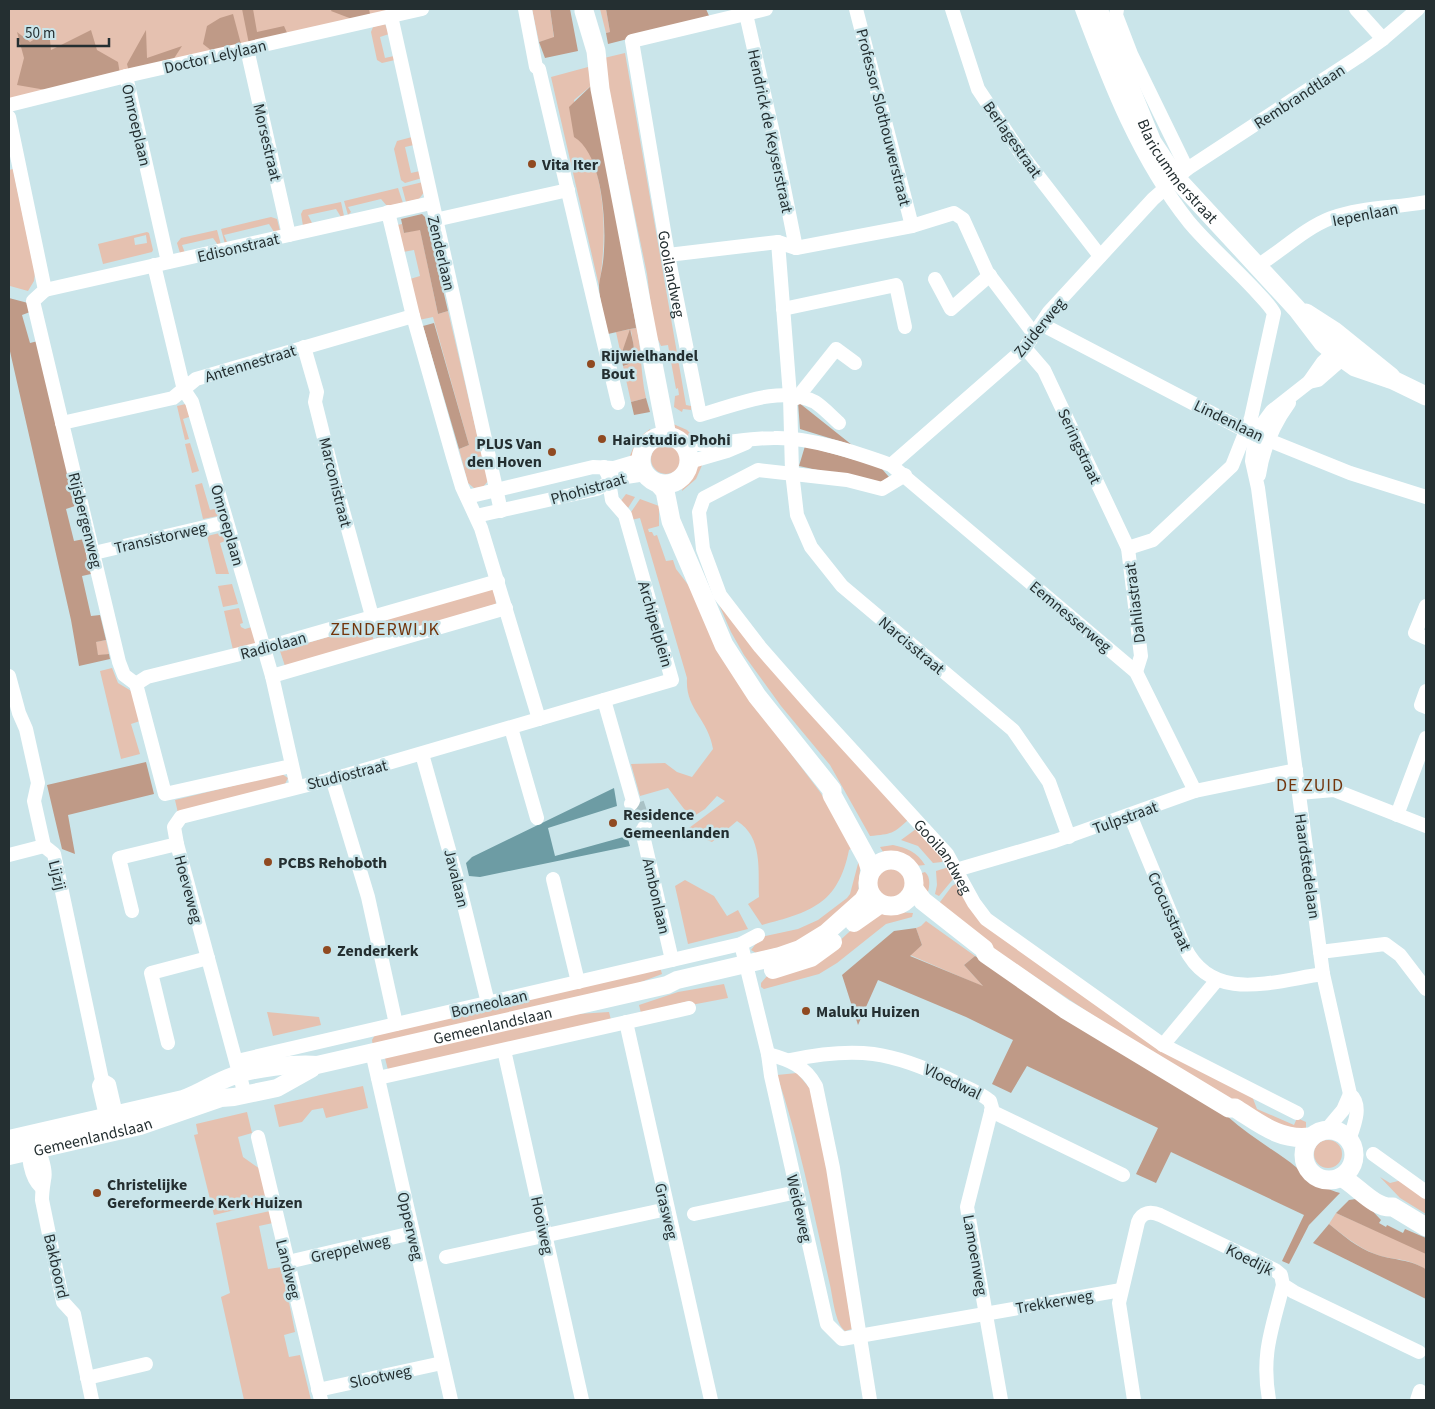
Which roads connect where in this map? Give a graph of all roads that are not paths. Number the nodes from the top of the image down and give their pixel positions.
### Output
1 (422, 9) edge
2 (525, 9) edge
3 (766, 9) edge
4 (856, 9) edge
5 (952, 9) edge
6 (1082, 9) edge
7 (1098, 9) edge
8 (1118, 9) edge
9 (1356, 9) edge
10 (1418, 9) edge
11 (584, 10) edge
12 (746, 14) junction
13 (391, 16) junction
14 (1383, 39) junction
15 (247, 49) junction
16 (126, 76) junction
17 (9, 105) edge
18 (9, 116) edge
19 (1175, 179) junction
20 (568, 190) junction
21 (1426, 202) edge
22 (431, 203) junction
23 (388, 212) junction
24 (435, 220) junction
25 (912, 226) junction
26 (289, 235) junction
27 (778, 242) junction
28 (796, 248) junction
29 (668, 255) junction
30 (1100, 256) junction
31 (168, 262) junction
32 (154, 266) junction
33 (1257, 266) junction
34 (990, 275) junction
35 (935, 279) dead end
36 (45, 290) junction
37 (783, 309) junction
38 (1274, 314) joint
39 (413, 316) junction
40 (905, 326) dead end
41 (1038, 329) junction
42 (304, 347) junction
43 (1025, 348) junction
44 (1344, 350) junction
45 (855, 363) dead end
46 (184, 390) junction
47 (1426, 396) edge
48 (794, 397) junction
49 (618, 403) dead end
50 (839, 422) dead end
51 (62, 423) junction
52 (1257, 435) junction
53 (792, 438) junction
54 (668, 439) junction
55 (754, 439) junction
56 (891, 465) junction
57 (1232, 466) joint
58 (604, 467) junction
59 (684, 470) junction
60 (648, 472) junction
61 (792, 472) junction
62 (905, 475) junction
63 (608, 483) junction
64 (496, 490) junction
65 (467, 497) junction
66 (1426, 497) edge
67 (501, 511) junction
68 (476, 516) junction
69 (226, 522) junction
70 (1128, 548) junction
71 (94, 553) junction
72 (688, 560) junction
73 (498, 581) junction
74 (1426, 606) edge
75 (506, 608) junction
76 (372, 616) junction
77 (1426, 638) edge
78 (264, 648) junction
79 (1136, 672) junction
80 (9, 676) edge
81 (272, 676) junction
82 (136, 684) junction
83 (1426, 691) edge
84 (12, 696) edge
85 (604, 700) junction
86 (1426, 708) edge
87 (539, 719) junction
88 (511, 728) junction
89 (1426, 738) edge
90 (422, 754) junction
91 (291, 766) junction
92 (1296, 770) junction
93 (332, 778) junction
94 (297, 787) junction
95 (832, 790) junction
96 (1195, 791) junction
97 (1299, 793) junction
98 (634, 803) tunnel mouth
99 (1130, 815) junction
100 (1397, 815) junction
101 (537, 818) dead end
102 (1426, 826) edge
103 (642, 829) tunnel mouth
104 (1069, 837) junction
105 (177, 844) junction
106 (44, 846) junction
107 (9, 855) edge
108 (886, 860) junction
109 (956, 870) junction
110 (553, 879) dead end
111 (870, 880) junction
112 (914, 888) junction
113 (881, 904) junction
114 (902, 904) junction
115 (132, 911) dead end
116 (758, 936) dead end
117 (742, 944) junction
118 (1320, 952) junction
119 (986, 954) junction
120 (208, 958) junction
121 (672, 960) junction
122 (748, 969) junction
123 (1323, 974) junction
124 (1217, 980) junction
125 (578, 982) junction
126 (1426, 989) edge
127 (488, 1003) junction
128 (689, 1008) dead end
129 (626, 1022) junction
130 (396, 1024) junction
131 (168, 1043) dead end
132 (1163, 1044) junction
133 (504, 1050) junction
134 (372, 1052) junction
135 (768, 1054) junction
136 (790, 1060) junction
137 (317, 1065) junction
138 (238, 1067) junction
139 (378, 1078) junction
140 (1350, 1094) junction
141 (245, 1095) junction
142 (1229, 1108) junction
143 (991, 1111) junction
144 (1297, 1113) dead end
145 (111, 1115) junction
146 (115, 1132) junction
147 (1318, 1133) junction
148 (29, 1134) junction
149 (258, 1137) dead end
150 (9, 1138) edge
151 (1349, 1140) junction
152 (33, 1150) junction
153 (1373, 1154) dead end
154 (9, 1156) edge
155 (1303, 1156) junction
156 (1353, 1162) junction
157 (1123, 1175) dead end
158 (1341, 1177) junction
159 (796, 1192) junction
160 (1426, 1192) edge
161 (1393, 1207) junction
162 (667, 1209) junction
163 (694, 1214) dead end
164 (1426, 1227) edge
165 (412, 1233) junction
166 (545, 1235) junction
167 (446, 1256) dead end
168 (288, 1262) junction
169 (1283, 1285) junction
170 (1121, 1290) junction
171 (987, 1312) junction
172 (859, 1335) junction
173 (1419, 1352) dead end
174 (442, 1363) junction
175 (146, 1364) dead end
176 (87, 1378) junction
177 (320, 1395) edge
178 (92, 1400) edge
179 (450, 1400) edge
180 (582, 1400) edge
181 (710, 1400) edge
182 (870, 1400) edge
183 (1001, 1400) edge
184 (1134, 1400) edge
185 (1269, 1400) edge

1 - 13 street, Doctor Lelylaan
2 - 20 street
3 - 12 street
4 - 25 street, Professor Slothouwerstraat
5 - 30 street, Berlagestraat
6 - 19 street, Blaricummerstraat
7 - 19 main road, Blaricummerstraat
8 - 19 street, Blaricummerstraat
9 - 14 street
10 - 14 street, Rembrandtlaan
11 - 54 main road
12 - 28 street, Hendrick de Keyserstraat
12 - 29 street, Gooilandweg
13 - 15 street, Doctor Lelylaan
13 - 22 street, Zenderlaan
14 - 19 street, Rembrandtlaan
15 - 16 street, Doctor Lelylaan
15 - 26 street, Morsestraat
16 - 17 street, Doctor Lelylaan
16 - 31 street, Omroeplaan
18 - 36 street
19 - 30 street, Zuiderweg
19 - 33 main road, Blaricummerstraat
19 - 38 street, Blaricummerstraat
20 - 24 street
20 - 49 street
21 - 33 street, Iepenlaan
22 - 23 street, Edisonstraat
22 - 24 street, Zenderlaan
23 - 26 street, Edisonstraat
23 - 39 street
24 - 64 street, Zenderlaan
25 - 28 street
25 - 34 street
26 - 31 street, Edisonstraat
27 - 28 street
27 - 29 street
27 - 37 street, Narcisstraat
29 - 48 street, Gooilandweg
30 - 41 street, Zuiderweg
31 - 32 street, Edisonstraat
32 - 36 street, Edisonstraat
32 - 46 street, Omroeplaan
33 - 44 main road, Blaricummerstraat
34 - 35 street
34 - 41 street
36 - 51 street, Rijsbergenweg
37 - 40 street
37 - 48 street, Narcisstraat
38 - 52 street, Haardstedelaan
39 - 42 street, Antennestraat
39 - 65 street
41 - 43 street, Zuiderweg
41 - 52 street, Lindenlaan
42 - 46 street, Antennestraat
42 - 76 street, Marconistraat
43 - 56 street, Zuiderweg
43 - 70 street, Seringstraat
44 - 47 main road, Blaricummerstraat
44 - 52 street, Haardstedelaan
45 - 48 street
46 - 51 street, Antennestraat
46 - 69 street, Omroeplaan
48 - 50 street
48 - 53 street, Narcisstraat
51 - 71 street, Rijsbergenweg
52 - 57 street, Haardstedelaan
52 - 66 street, Lindenlaan
52 - 92 street, Haardstedelaan
53 - 55 street, Eemnesserweg
53 - 56 street, Eemnesserweg
53 - 61 street, Narcisstraat
54 - 55 street, Eemnesserweg
54 - 59 main road
54 - 60 main road
55 - 59 street, Eemnesserweg
56 - 62 street, Eemnesserweg
57 - 70 street, Dahliastraat
58 - 60 street, Phohistraat
58 - 63 street, Archipelplein
58 - 64 street, Phohistraat
59 - 60 main road
59 - 72 main road
60 - 63 street, Phohistraat
60 - 72 main road
61 - 62 street
61 - 104 street, Narcisstraat
61 - 109 street, Gooilandweg
62 - 79 street, Eemnesserweg
63 - 67 street, Phohistraat
63 - 85 street, Archipelplein
64 - 65 street, Phohistraat
64 - 67 street, Zenderlaan
65 - 68 street
67 - 68 street, Phohistraat
68 - 73 street
69 - 71 street, Transistorweg
69 - 78 street, Omroeplaan
70 - 79 street, Dahliastraat
71 - 82 street, Rijsbergenweg
72 - 95 main road
73 - 75 street
73 - 76 street, Radiolaan
74 - 77 street
75 - 81 street, Radiolaan
75 - 87 street
76 - 78 street, Radiolaan
78 - 81 street, Omroeplaan
78 - 82 street, Radiolaan
79 - 96 street, Eemnesserweg
80 - 84 street, Lijzij
81 - 91 street, Omroeplaan
82 - 91 street, Rijsbergenweg
83 - 86 street
84 - 106 street, Lijzij
85 - 87 street, Archipelplein
85 - 98 street
87 - 88 street, Studiostraat
88 - 90 street, Studiostraat
88 - 101 street
89 - 100 street
90 - 93 street, Studiostraat
90 - 127 street, Javalaan
91 - 94 street, Omroeplaan
92 - 96 street, Tulpstraat
92 - 97 street, Haardstedelaan
93 - 94 street, Studiostraat
93 - 130 street
94 - 105 street, Studiostraat
95 - 108 main road
95 - 111 main road
96 - 99 street, Tulpstraat
97 - 100 street
97 - 118 street, Haardstedelaan
99 - 104 street, Tulpstraat
99 - 124 street, Crocusstraat
100 - 102 street
103 - 121 street, Ambonlaan
104 - 109 street, Tulpstraat
105 - 115 street, Hoeveweg
105 - 120 street, Hoeveweg
106 - 107 street
106 - 145 street, Lijzij
108 - 111 main road
108 - 112 main road
109 - 132 street, Gooilandweg
110 - 125 street
111 - 113 main road
111 - 122 street, Gemeenlandslaan
112 - 114 main road
112 - 119 main road, Gooilandweg
113 - 114 main road
113 - 122 street, Gemeenlandslaan
114 - 119 main road, Gooilandweg
116 - 117 street, Borneolaan
117 - 121 street, Borneolaan
117 - 122 street
118 - 123 street, Haardstedelaan
118 - 126 street
119 - 142 main road, Gooilandweg
120 - 131 street
120 - 138 street, Hoeveweg
121 - 125 street, Borneolaan
122 - 134 street, Gemeenlandslaan
122 - 135 street, Weideweg
123 - 124 street, Crocusstraat
123 - 140 street, Haardstedelaan
124 - 132 street
125 - 127 street, Borneolaan
127 - 130 street, Borneolaan
128 - 129 street, Gemeenlandslaan
129 - 133 street, Gemeenlandslaan
129 - 162 street, Grasweg
130 - 138 street, Borneolaan
132 - 144 street, Gooilandweg
133 - 139 street, Gemeenlandslaan
133 - 166 street, Hooiweg
134 - 137 street, Gemeenlandslaan
134 - 139 street, Opperweg
135 - 136 street
135 - 159 street, Weideweg
136 - 143 street, Vloedwal
136 - 172 street
137 - 138 street, Gemeenlandslaan
137 - 141 street, Gemeenlandslaan
138 - 141 street, Hoeveweg
138 - 145 street, Gemeenlandslaan
139 - 165 street, Opperweg
140 - 147 street
140 - 151 street, Haardstedelaan
141 - 146 street, Gemeenlandslaan
142 - 147 main road, Gooilandweg
142 - 155 main road, Gooilandweg
143 - 157 street, Vloedwal
143 - 171 street, Lamoenweg
145 - 146 street, Lijzij
145 - 148 street, Gemeenlandslaan
146 - 152 street, Gemeenlandslaan
147 - 151 main road
147 - 155 main road
148 - 150 street, Gemeenlandslaan
148 - 152 street, Bakboord
149 - 168 street, Landweg
151 - 156 main road
152 - 154 street, Gemeenlandslaan
152 - 176 street, Bakboord
153 - 160 street
155 - 158 main road
156 - 158 main road
156 - 161 main road
158 - 161 main road
159 - 163 street
159 - 172 street, Weideweg
161 - 164 main road
162 - 166 street
162 - 181 street, Grasweg
165 - 168 street, Greppelweg
165 - 174 street, Opperweg
166 - 167 street
166 - 180 street, Hooiweg
168 - 177 street, Landweg
169 - 170 street, Koedijk
169 - 173 street, Koedijk
169 - 185 street
170 - 171 street, Trekkerweg
170 - 184 street
171 - 172 street, Trekkerweg
171 - 183 street
172 - 182 street
174 - 177 street, Slootweg
174 - 179 street, Opperweg
175 - 176 street
176 - 178 street, Bakboord

